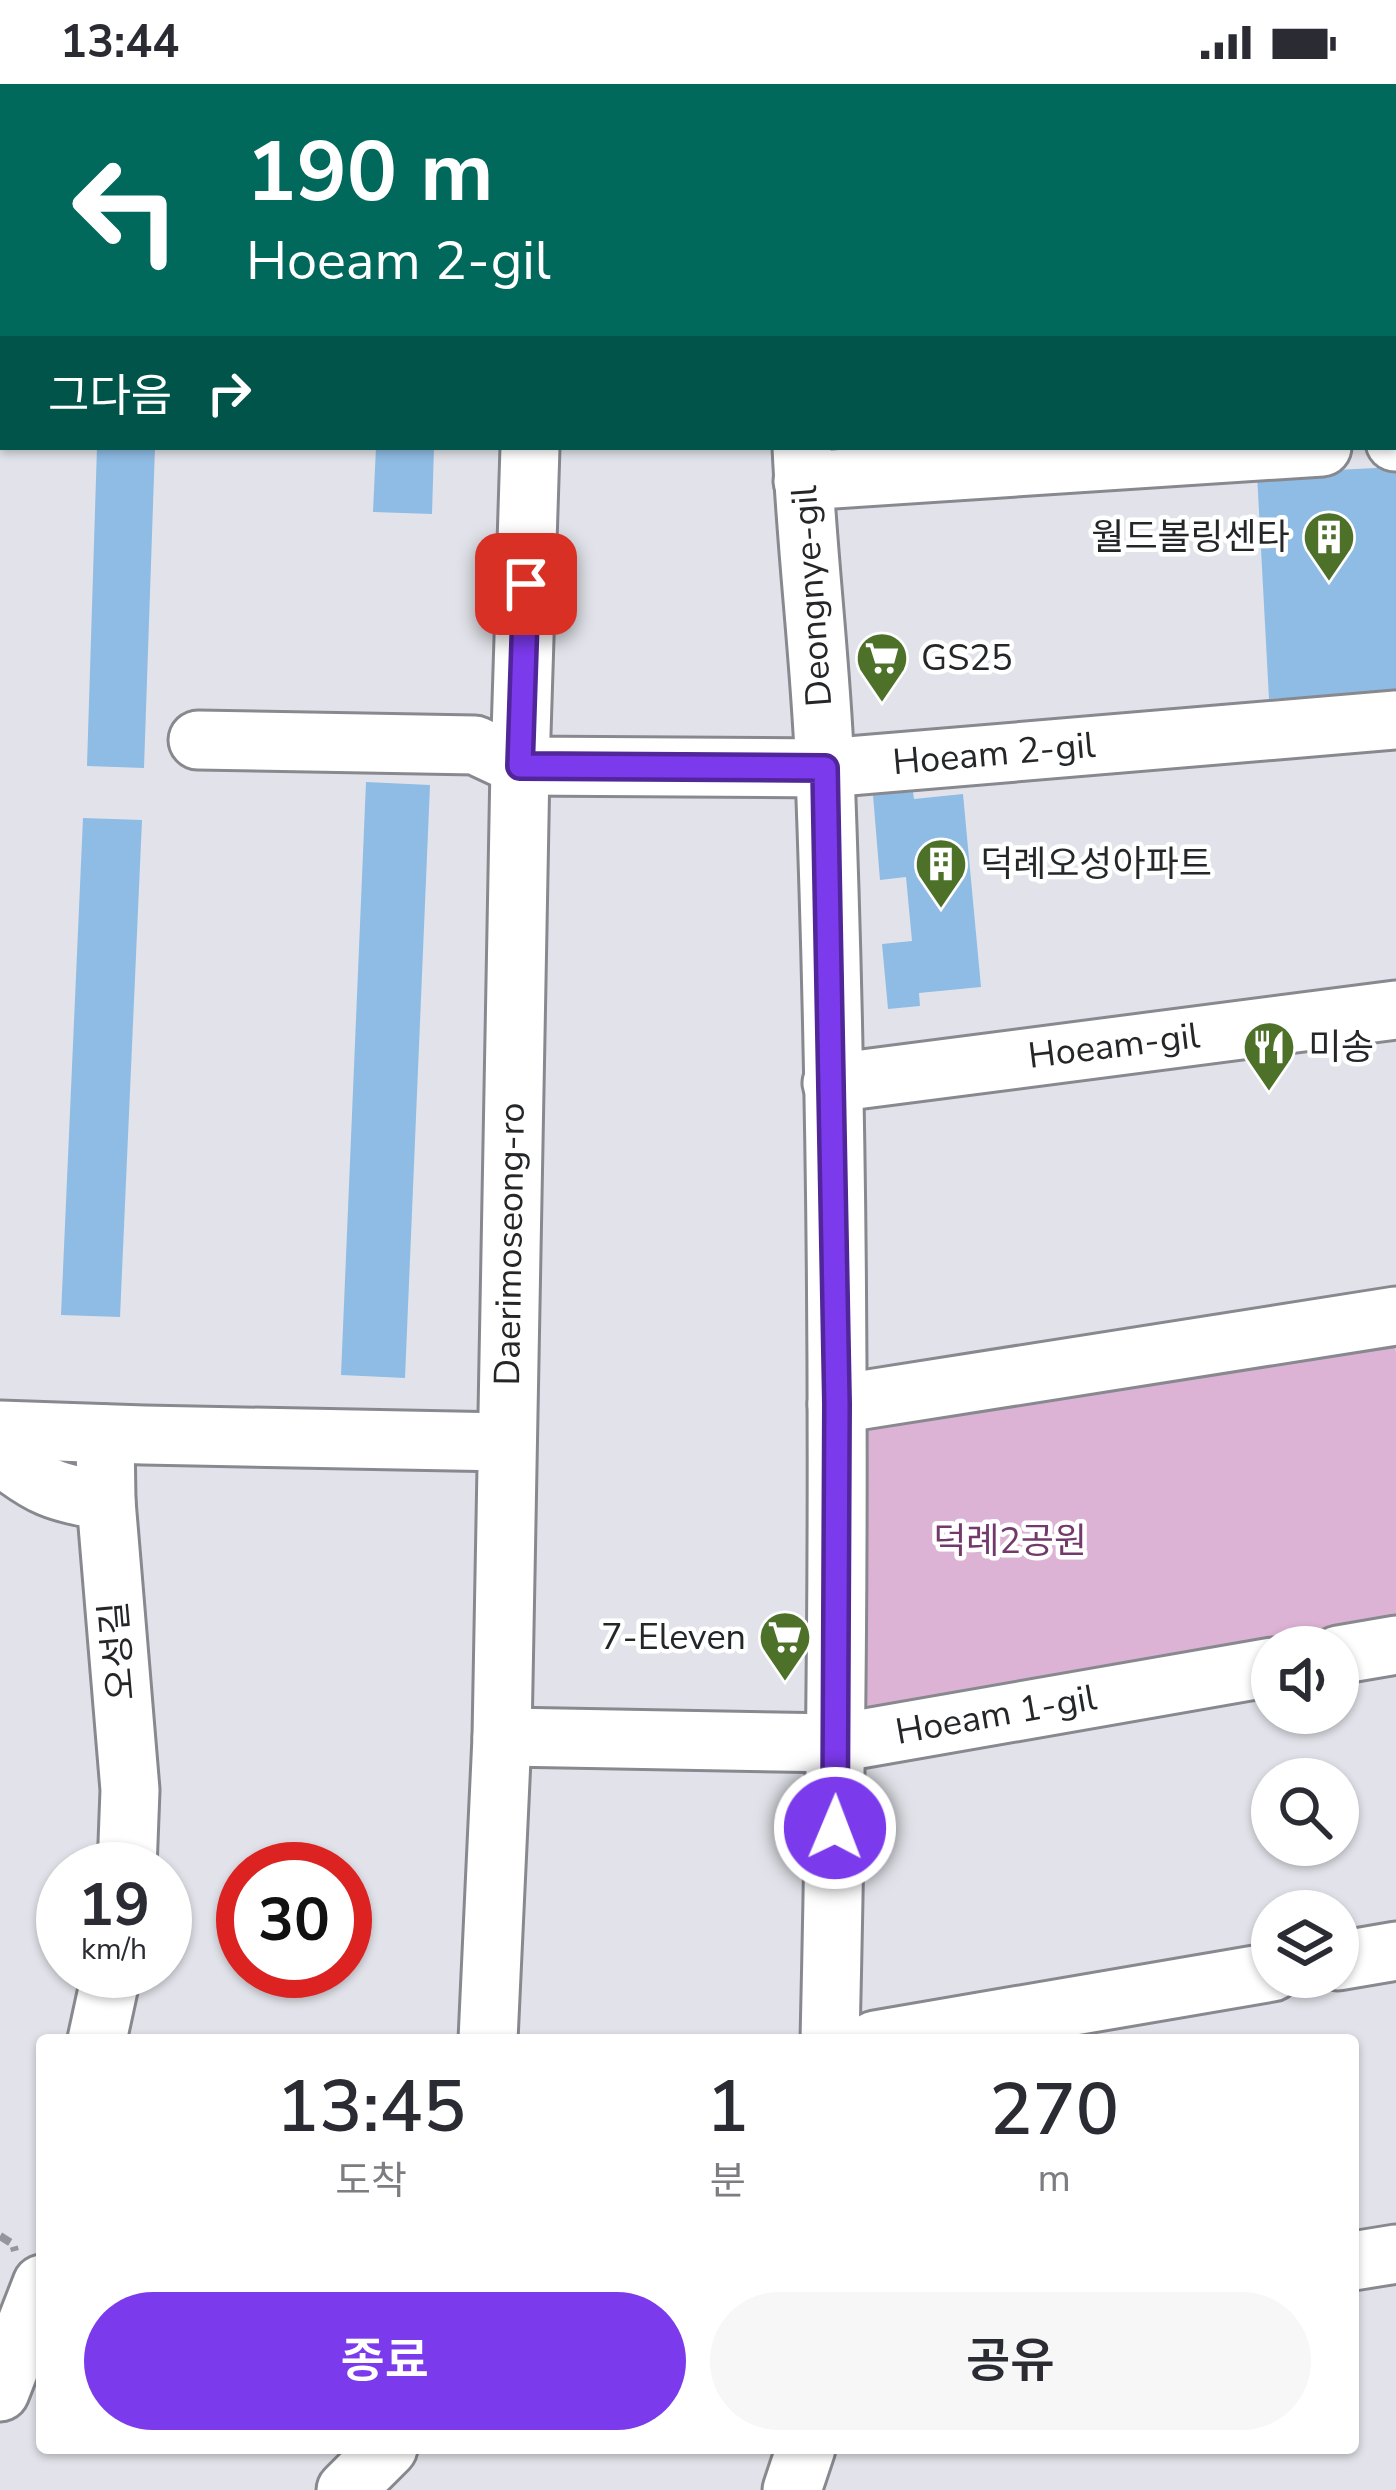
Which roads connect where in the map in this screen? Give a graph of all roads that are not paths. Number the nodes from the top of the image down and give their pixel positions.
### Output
1 (530, 450) edge
2 (1230, 450) edge
3 (802, 464) edge
4 (1396, 720) edge
5 (198, 740) dead end
6 (520, 766) junction
7 (825, 768) junction
8 (1396, 1010) edge
9 (832, 1083) junction
10 (1396, 1316) edge
11 (837, 1404) junction
12 (0, 1430) edge
13 (105, 1434) junction
14 (506, 1442) junction
15 (0, 1455) edge
16 (106, 1502) junction
17 (1396, 1645) edge
18 (1359, 1651) edge
19 (1251, 1671) edge
20 (502, 1737) junction
21 (837, 1742) junction
22 (128, 1842) edge
23 (1396, 1951) edge
24 (1359, 1957) edge
25 (1251, 1976) edge
26 (106, 1998) edge
27 (98, 2034) edge
28 (488, 2034) edge
29 (830, 2034) edge
30 (910, 2034) edge
31 (1396, 2254) edge
32 (1359, 2260) edge
33 (36, 2299) edge
34 (0, 2392) edge
35 (382, 2454) edge
36 (804, 2454) edge
37 (346, 2490) edge
38 (792, 2490) edge

1 - 6 street, Daerimoseong-ro
2 - 3 street
3 - 7 street, Deongnye-gil
4 - 7 street, Hoeam 2-gil
5 - 6 street
6 - 7 street, Hoeam 2-gil
6 - 14 street, Daerimoseong-ro
7 - 9 street, Deongnye-gil
8 - 9 street, Hoeam-gil
9 - 11 street, Deongnye-gil
10 - 11 street
11 - 21 street, Deongnye-gil
12 - 13 street
13 - 14 street
13 - 16 street, 오성길
14 - 20 street, Daerimoseong-ro
15 - 16 street
16 - 22 street, 오성길
17 - 18 street
19 - 21 street, Hoeam 1-gil
20 - 21 street, Hoeam 1-gil
20 - 28 street, Daerimoseong-ro
21 - 29 street, Deongnye-gil
23 - 24 street
25 - 30 street
26 - 27 street
31 - 32 street
33 - 34 street
35 - 37 street
36 - 38 street

